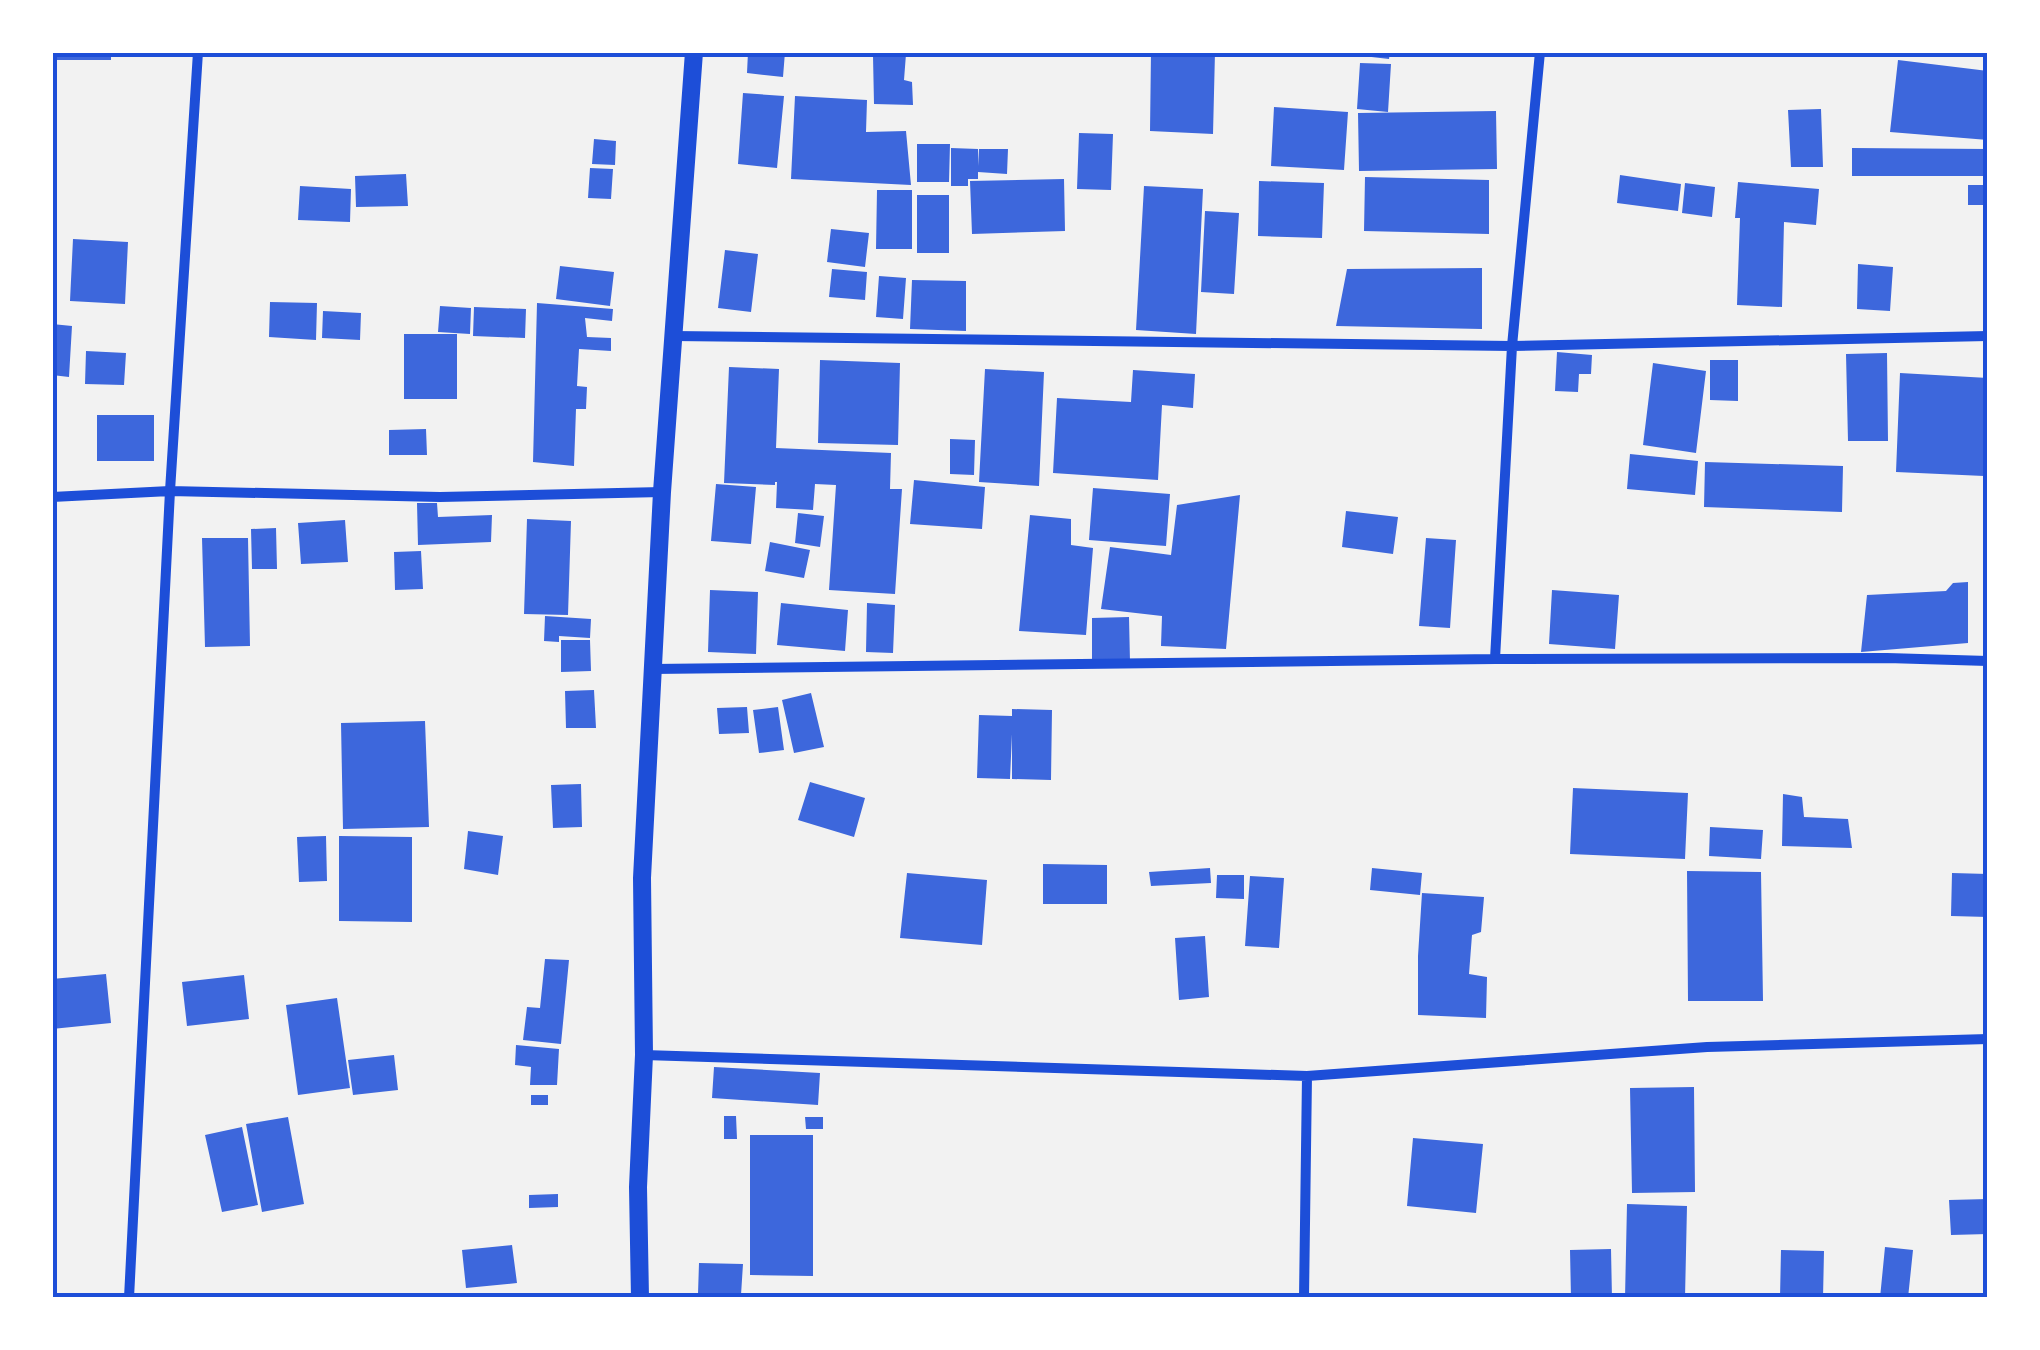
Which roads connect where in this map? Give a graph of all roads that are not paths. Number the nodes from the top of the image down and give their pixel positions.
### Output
1 (198, 52) edge
2 (694, 52) edge
3 (1540, 52) edge
4 (673, 336) junction
5 (1988, 336) edge
6 (1512, 346) junction
7 (170, 491) junction
8 (662, 492) junction
9 (52, 497) edge
10 (1495, 658) junction
11 (1988, 660) edge
12 (651, 668) junction
13 (1988, 1040) edge
14 (644, 1055) junction
15 (1307, 1076) junction
16 (129, 1298) edge
17 (640, 1298) edge
18 (1304, 1298) edge

1 - 7 street
2 - 4 street
3 - 6 street
4 - 6 street
4 - 8 street
5 - 6 street
6 - 10 street
7 - 8 street
7 - 9 street
7 - 16 street
8 - 12 street
10 - 11 street
10 - 12 street
12 - 14 street
13 - 15 street
14 - 15 street
14 - 17 street
15 - 18 street

